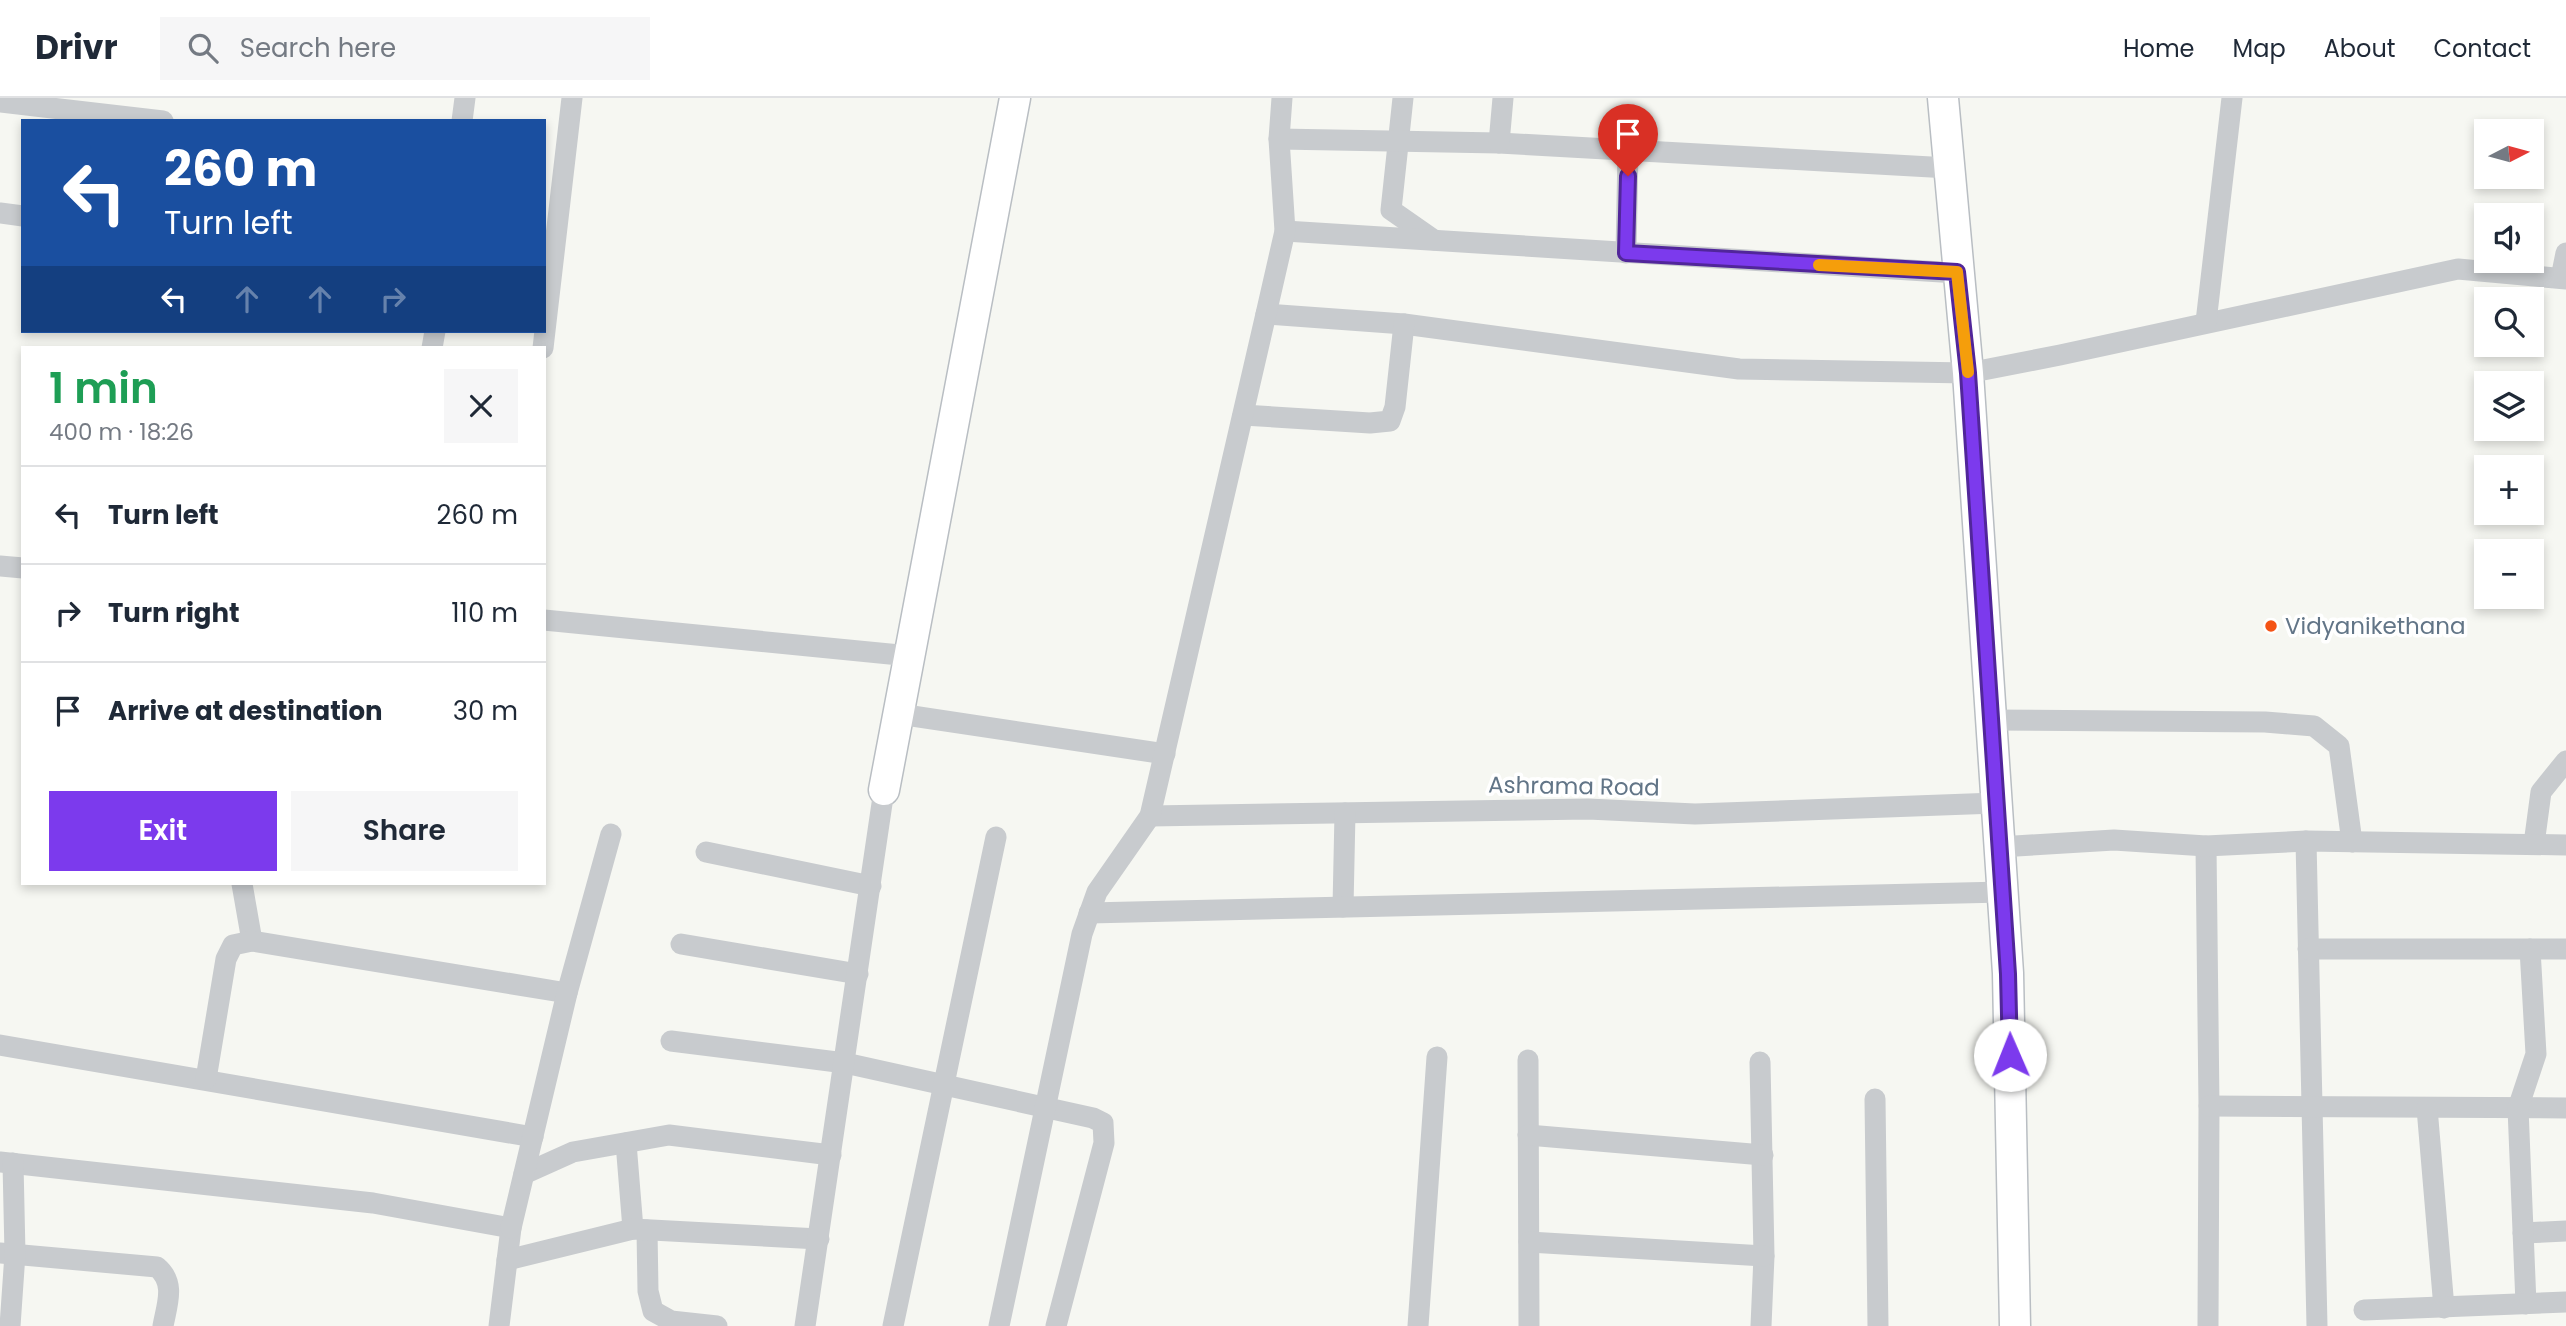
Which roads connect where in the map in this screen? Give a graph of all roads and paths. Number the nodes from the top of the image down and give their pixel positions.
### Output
1 (465, 98) edge
2 (572, 98) edge
3 (1015, 98) edge
4 (1282, 98) edge
5 (1403, 98) edge
6 (1503, 98) edge
7 (1943, 98) edge
8 (2232, 98) edge
9 (0, 102) edge
10 (146, 119) edge
11 (462, 119) edge
12 (1279, 139) junction
13 (1399, 141) junction
14 (1499, 143) junction
15 (1628, 150) junction
16 (1948, 168) junction
17 (0, 214) edge
18 (21, 216) edge
19 (1285, 231) junction
20 (1436, 241) junction
21 (1626, 253) junction
22 (2566, 253) edge
23 (1957, 272) junction
24 (2564, 278) edge
25 (1266, 314) junction
26 (546, 322) edge
27 (2206, 322) junction
28 (1404, 324) junction
29 (1968, 373) junction
30 (1243, 415) junction
31 (0, 566) edge
32 (21, 568) edge
33 (546, 620) edge
34 (909, 656) junction
35 (899, 714) junction
36 (1990, 720) junction
37 (1165, 754) junction
38 (2566, 761) edge
39 (884, 790) joint
40 (1996, 803) junction
41 (1345, 813) junction
42 (1150, 816) junction
43 (611, 834) dead end
44 (996, 837) dead end
45 (2306, 841) junction
46 (2352, 842) junction
47 (2535, 844) junction
48 (2566, 845) edge
49 (1999, 846) junction
50 (2206, 846) junction
51 (706, 852) dead end
52 (242, 885) edge
53 (871, 886) junction
54 (2003, 892) junction
55 (1343, 907) junction
56 (1089, 913) junction
57 (252, 941) junction
58 (681, 944) dead end
59 (2308, 949) junction
60 (2530, 949) junction
61 (2566, 950) edge
62 (858, 974) junction
63 (567, 993) junction
64 (671, 1041) dead end
65 (0, 1045) edge
66 (1437, 1057) dead end
67 (1528, 1060) dead end
68 (1760, 1062) dead end
69 (845, 1063) junction
70 (206, 1079) junction
71 (944, 1087) junction
72 (1875, 1099) dead end
73 (2209, 1106) junction
74 (2312, 1106) junction
75 (1046, 1107) junction
76 (2427, 1108) junction
77 (2518, 1108) junction
78 (2566, 1108) edge
79 (1528, 1135) junction
80 (533, 1137) junction
81 (626, 1143) junction
82 (831, 1155) junction
83 (1763, 1155) junction
84 (7, 1163) edge
85 (524, 1174) junction
86 (512, 1228) junction
87 (640, 1230) junction
88 (2566, 1231) edge
89 (2523, 1233) junction
90 (819, 1239) junction
91 (1529, 1242) junction
92 (7, 1253) edge
93 (1764, 1256) junction
94 (508, 1260) junction
95 (2566, 1302) edge
96 (2526, 1304) junction
97 (2444, 1308) junction
98 (2364, 1310) dead end
99 (10, 1326) edge
100 (163, 1326) edge
101 (499, 1326) edge
102 (717, 1326) edge
103 (805, 1326) edge
104 (893, 1326) edge
105 (999, 1326) edge
106 (1056, 1326) edge
107 (1418, 1326) edge
108 (1529, 1326) edge
109 (1761, 1326) edge
110 (1878, 1326) edge
111 (2015, 1326) edge
112 (2208, 1326) edge
113 (2317, 1326) edge

1 - 11 street
2 - 26 street
3 - 34 street
4 - 12 street
5 - 13 street
6 - 14 street
7 - 16 street
8 - 27 street
9 - 10 street
12 - 13 street
12 - 19 street
13 - 14 street
13 - 20 street
14 - 15 street
15 - 16 street
15 - 21 street
16 - 23 street
17 - 18 street
19 - 20 street
19 - 25 street
20 - 21 street
21 - 23 street
22 - 24 street
23 - 29 street
24 - 27 street
25 - 28 street
25 - 30 street
27 - 29 street
28 - 29 street
28 - 30 street
29 - 36 street
30 - 37 street
31 - 32 street
33 - 34 street
34 - 35 street
35 - 37 street
35 - 39 street
36 - 40 street
36 - 46 street
37 - 42 street
38 - 47 street
39 - 53 street
40 - 41 street, Ashrama Road
40 - 49 street
41 - 42 street, Ashrama Road
41 - 55 street
42 - 56 street
43 - 63 street
44 - 71 street
45 - 46 street
45 - 50 street
45 - 59 street
46 - 47 street
47 - 48 street
49 - 50 street
49 - 54 street
50 - 73 street
51 - 53 street
52 - 57 street
53 - 62 street
54 - 55 street
54 - 111 street
55 - 56 street
56 - 75 street
57 - 63 street
57 - 70 street
58 - 62 street
59 - 60 street
59 - 74 street
60 - 61 street
60 - 77 street
62 - 69 street
63 - 80 street
64 - 69 street
65 - 70 street
66 - 107 street
67 - 79 street
68 - 83 street
69 - 71 street
69 - 82 street
70 - 80 street
71 - 75 street
71 - 104 street
72 - 110 street
73 - 74 street
73 - 112 street
74 - 76 street
74 - 113 street
75 - 105 street
75 - 106 street
76 - 77 street
76 - 97 street
77 - 78 street
77 - 89 street
79 - 83 street
79 - 91 street
80 - 85 street
81 - 82 street
81 - 85 street
81 - 87 street
82 - 90 street
83 - 93 street
84 - 86 street
84 - 92 street
85 - 86 street
86 - 94 street
87 - 90 street
87 - 94 street
87 - 102 street
88 - 89 street
89 - 96 street
90 - 103 street
91 - 93 street
91 - 108 street
92 - 99 street
92 - 100 street
93 - 109 street
94 - 101 street
95 - 96 street
96 - 97 street
97 - 98 street

